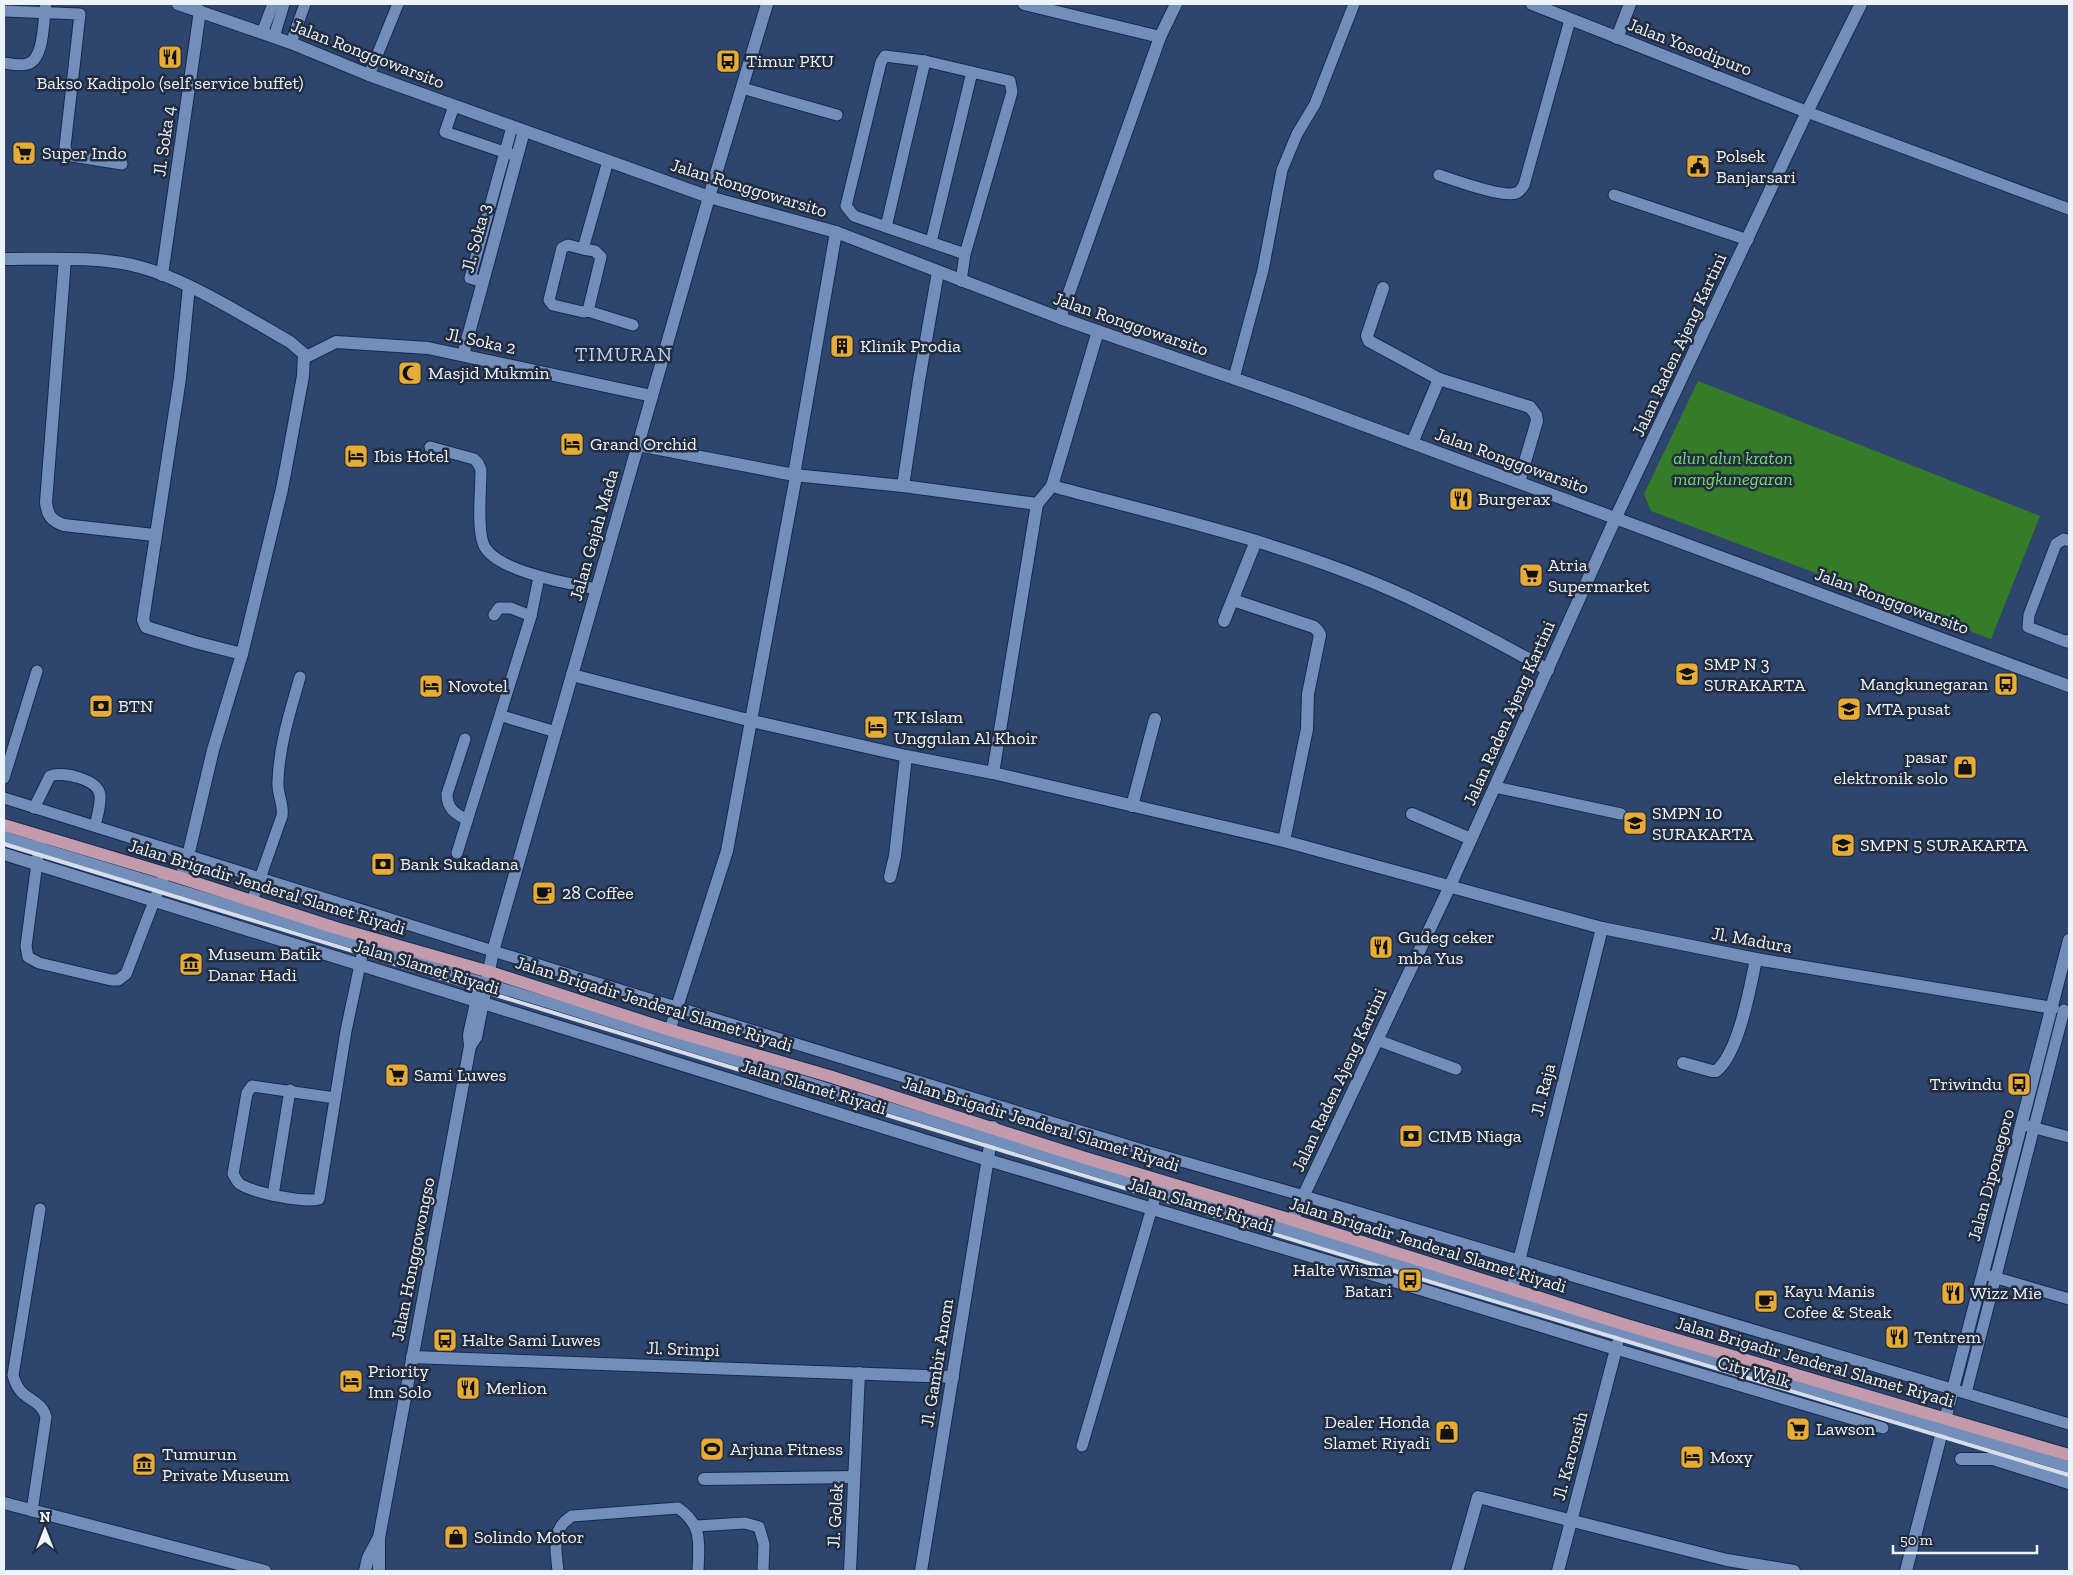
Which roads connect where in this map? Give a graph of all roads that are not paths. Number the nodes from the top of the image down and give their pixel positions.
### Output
1 (178, 4) edge
2 (273, 4) edge
3 (284, 4) edge
4 (305, 4) edge
5 (398, 4) edge
6 (767, 4) edge
7 (1024, 4) edge
8 (1176, 4) edge
9 (1354, 4) edge
10 (1532, 4) edge
11 (1630, 4) edge
12 (1860, 4) edge
13 (45, 8) edge
14 (4, 11) edge
15 (200, 11) junction
16 (1570, 20) junction
17 (268, 35) junction
18 (1160, 37) junction
19 (1617, 38) junction
20 (291, 43) junction
21 (924, 61) junction
22 (4, 63) edge
23 (972, 72) junction
24 (369, 75) junction
25 (742, 88) junction
26 (454, 106) junction
27 (1807, 112) junction
28 (837, 115) dead end
29 (518, 129) junction
30 (511, 155) junction
31 (608, 161) junction
32 (122, 164) dead end
33 (1440, 175) dead end
34 (1614, 195) dead end
35 (709, 197) junction
36 (2069, 209) edge
37 (886, 227) junction
38 (836, 232) junction
39 (1748, 240) junction
40 (930, 242) junction
41 (583, 249) junction
42 (965, 254) junction
43 (4, 259) edge
44 (65, 259) junction
45 (938, 272) junction
46 (162, 275) junction
47 (961, 281) junction
48 (189, 286) junction
49 (1383, 288) dead end
50 (588, 311) junction
51 (1060, 318) junction
52 (633, 325) dead end
53 (1098, 331) junction
54 (463, 355) junction
55 (304, 358) junction
56 (1234, 378) junction
57 (1438, 379) junction
58 (652, 396) junction
59 (1412, 443) junction
60 (638, 445) junction
61 (430, 447) dead end
62 (795, 475) junction
63 (1519, 482) junction
64 (903, 486) junction
65 (1052, 486) junction
66 (1037, 504) junction
67 (1616, 517) junction
68 (154, 535) junction
69 (1256, 541) junction
70 (2069, 541) edge
71 (539, 577) junction
72 (597, 589) junction
73 (1233, 600) junction
74 (494, 615) dead end
75 (531, 616) junction
76 (1224, 621) dead end
77 (2069, 640) edge
78 (242, 654) junction
79 (1548, 670) junction
80 (37, 671) dead end
81 (572, 675) junction
82 (300, 677) dead end
83 (2069, 686) edge
84 (502, 716) junction
85 (1154, 719) dead end
86 (752, 721) junction
87 (556, 732) junction
88 (465, 739) dead end
89 (906, 756) junction
90 (6, 760) edge
91 (993, 773) junction
92 (4, 778) edge
93 (1494, 786) junction
94 (4, 798) edge
95 (1132, 806) junction
96 (34, 808) junction
97 (1412, 814) dead end
98 (1621, 814) dead end
99 (467, 820) junction
100 (4, 825) edge
101 (95, 826) junction
102 (4, 837) edge
103 (1471, 839) junction
104 (1284, 841) junction
105 (40, 842) junction
106 (457, 853) dead end
107 (4, 854) edge
108 (188, 856) junction
109 (37, 864) junction
110 (890, 877) dead end
111 (181, 878) junction
112 (259, 878) junction
113 (163, 879) junction
114 (1450, 886) junction
115 (155, 901) junction
116 (252, 901) junction
117 (1602, 928) junction
118 (2069, 940) edge
119 (365, 942) junction
120 (1756, 959) junction
121 (360, 965) junction
122 (488, 970) junction
123 (480, 1001) junction
124 (677, 1007) junction
125 (2062, 1010) edge
126 (670, 1030) junction
127 (1377, 1040) junction
128 (1683, 1063) dead end
129 (1456, 1069) dead end
130 (290, 1090) junction
131 (335, 1098) junction
132 (2028, 1126) junction
133 (992, 1133) junction
134 (2069, 1137) edge
135 (988, 1160) junction
136 (1158, 1185) junction
137 (273, 1195) junction
138 (1304, 1196) junction
139 (40, 1209) dead end
140 (1151, 1209) junction
141 (1292, 1220) junction
142 (1392, 1257) junction
143 (1519, 1260) junction
144 (1990, 1275) junction
145 (1384, 1278) junction
146 (1512, 1289) junction
147 (2069, 1299) edge
148 (1621, 1328) junction
149 (1616, 1350) junction
150 (412, 1357) junction
151 (859, 1373) junction
152 (953, 1377) junction
153 (1954, 1389) junction
154 (1966, 1393) junction
155 (1945, 1424) junction
156 (2069, 1424) edge
157 (1883, 1428) dead end
158 (1082, 1446) dead end
159 (2069, 1454) edge
160 (1961, 1459) dead end
161 (2069, 1468) edge
162 (854, 1477) junction
163 (704, 1479) dead end
164 (2069, 1483) edge
165 (4, 1503) edge
166 (32, 1510) junction
167 (1571, 1521) junction
168 (696, 1526) junction
169 (379, 1538) junction
170 (1726, 1566) edge
171 (265, 1571) edge
172 (365, 1571) edge
173 (379, 1571) edge
174 (558, 1571) edge
175 (698, 1571) edge
176 (763, 1571) edge
177 (850, 1571) edge
178 (921, 1571) edge
179 (1457, 1571) edge
180 (1558, 1571) edge
181 (1794, 1571) edge
182 (1906, 1571) edge

1 - 15 street, Jalan Ronggowarsito
2 - 17 lane
3 - 17 lane
4 - 20 lane
5 - 24 lane
6 - 25 street, Jalan Gajah Mada
7 - 18 street
8 - 18 street
9 - 56 lane
10 - 16 street, Jalan Yosodipuro
11 - 19 street
12 - 27 street, Jalan Raden Ajeng Kartini
13 - 14 lane
13 - 22 lane
13 - 32 lane
15 - 17 street, Jalan Ronggowarsito
15 - 46 street, Jl. Soka 4
16 - 19 street, Jalan Yosodipuro
16 - 33 lane
17 - 20 street, Jalan Ronggowarsito
18 - 51 street
19 - 27 street, Jalan Yosodipuro
20 - 24 street, Jalan Ronggowarsito
21 - 23 lane
21 - 37 lane
21 - 37 lane
23 - 40 lane
23 - 42 lane
24 - 26 street, Jalan Ronggowarsito
25 - 28 lane
25 - 35 street, Jalan Gajah Mada
26 - 29 street, Jalan Ronggowarsito
26 - 30 lane
27 - 36 lane
27 - 39 street, Jalan Raden Ajeng Kartini
29 - 30 street, Jl. Soka 3
29 - 31 street, Jalan Ronggowarsito
30 - 54 street, Jl. Soka 3
31 - 35 street, Jalan Ronggowarsito
31 - 41 lane
34 - 39 lane
35 - 38 street, Jalan Ronggowarsito
35 - 58 street, Jalan Gajah Mada
37 - 40 lane
38 - 45 street, Jalan Ronggowarsito
38 - 62 street
39 - 67 street, Jalan Raden Ajeng Kartini
40 - 42 lane
41 - 50 lane
41 - 50 lane
42 - 47 lane
43 - 44 street
44 - 46 street
44 - 68 street
45 - 47 street, Jalan Ronggowarsito
45 - 64 street
46 - 48 street
47 - 51 street, Jalan Ronggowarsito
48 - 55 street
48 - 68 street
49 - 57 street
50 - 52 lane
51 - 53 street, Jalan Ronggowarsito
53 - 56 street, Jalan Ronggowarsito
53 - 65 street
54 - 55 street, Jl. Soka 2
54 - 58 street, Jl. Soka 2
55 - 78 street
56 - 59 street, Jalan Ronggowarsito
57 - 59 street
57 - 63 street
58 - 60 street, Jalan Gajah Mada
59 - 63 street, Jalan Ronggowarsito
60 - 62 street
60 - 72 street, Jalan Gajah Mada
61 - 71 lane
62 - 64 street
62 - 86 street
63 - 67 street, Jalan Ronggowarsito
64 - 66 street
65 - 66 street
65 - 69 street
66 - 91 street
67 - 79 street, Jalan Raden Ajeng Kartini
67 - 83 street, Jalan Ronggowarsito
68 - 78 street
69 - 73 street
69 - 79 street
70 - 77 lane
71 - 72 lane
71 - 75 lane
72 - 81 street, Jalan Gajah Mada
73 - 76 street
73 - 104 street
74 - 75 lane
75 - 84 lane
78 - 108 street
79 - 93 street, Jalan Raden Ajeng Kartini
80 - 90 lane
81 - 86 street, Jl. Madura
81 - 87 street, Jalan Gajah Mada
82 - 112 lane
84 - 87 lane
84 - 99 lane
85 - 95 street
86 - 89 street, Jl. Madura
86 - 124 street
87 - 122 street, Jalan Gajah Mada
88 - 99 lane
89 - 91 street, Jl. Madura
89 - 110 street
90 - 92 lane
91 - 95 street, Jl. Madura
93 - 98 lane
93 - 103 street, Jalan Raden Ajeng Kartini
94 - 96 lane
95 - 104 street, Jl. Madura
96 - 101 lane
96 - 101 lane
97 - 103 street
99 - 106 lane
100 - 105 main road, Jalan Brigadir Jenderal Slamet Riyadi
101 - 108 lane
102 - 105 lane
103 - 114 street, Jalan Raden Ajeng Kartini
104 - 114 street, Jl. Madura
105 - 109 lane
105 - 113 main road, Jalan Brigadir Jenderal Slamet Riyadi
107 - 109 street, Jalan Slamet Riyadi
108 - 111 street
108 - 112 lane
109 - 115 street, Jalan Slamet Riyadi
109 - 115 lane
111 - 113 main road, Jalan Brigadir Jenderal Slamet Riyadi
111 - 116 main road, Jalan Brigadir Jenderal Slamet Riyadi
112 - 116 lane
112 - 122 lane
113 - 115 lane
113 - 119 lane
114 - 117 street, Jl. Madura
114 - 127 street, Jalan Raden Ajeng Kartini
115 - 121 street, Jalan Slamet Riyadi
116 - 119 main road, Jalan Brigadir Jenderal Slamet Riyadi
117 - 120 street, Jl. Madura
117 - 143 street, Jl. Raja
118 - 125 street, Jalan Diponegoro
119 - 121 lane
119 - 122 main road, Jalan Brigadir Jenderal Slamet Riyadi
120 - 125 street, Jl. Madura
120 - 128 street
121 - 123 street, Jalan Slamet Riyadi
121 - 131 lane
122 - 123 street, Jalan Honggowongso
122 - 124 lane
122 - 126 main road, Jalan Brigadir Jenderal Slamet Riyadi
122 - 133 lane
123 - 135 street, Jalan Slamet Riyadi
123 - 150 street, Jalan Honggowongso
124 - 126 lane
124 - 138 lane
125 - 132 street, Jalan Diponegoro
126 - 133 main road, Jalan Brigadir Jenderal Slamet Riyadi
127 - 129 lane
127 - 138 street, Jalan Raden Ajeng Kartini
130 - 131 lane
130 - 137 lane
130 - 137 lane
131 - 137 lane
132 - 134 lane
132 - 144 street, Jalan Diponegoro
133 - 135 street, Jl. Gambir Anom
133 - 136 main road, Jalan Brigadir Jenderal Slamet Riyadi
135 - 140 street, Jalan Slamet Riyadi
135 - 152 street, Jl. Gambir Anom
136 - 140 lane
136 - 141 main road, Jalan Brigadir Jenderal Slamet Riyadi
136 - 142 lane
138 - 141 street, Jalan Raden Ajeng Kartini
138 - 143 lane
139 - 166 lane
140 - 145 street, Jalan Slamet Riyadi
140 - 158 lane
141 - 142 main road, Jalan Brigadir Jenderal Slamet Riyadi
142 - 145 street
142 - 146 main road, Jalan Brigadir Jenderal Slamet Riyadi
142 - 148 lane
143 - 146 street, Jl. Raja
143 - 153 lane
144 - 147 lane
144 - 153 street, Jalan Diponegoro
144 - 154 lane
145 - 149 street, Jalan Slamet Riyadi
146 - 148 main road, Jalan Brigadir Jenderal Slamet Riyadi
148 - 149 lane
148 - 155 main road, Jalan Brigadir Jenderal Slamet Riyadi
149 - 157 lane, City Walk
149 - 167 street, Jl. Karonsih
150 - 151 street, Jl. Srimpi
150 - 169 street, Jalan Honggowongso
151 - 152 street, Jl. Srimpi
151 - 162 street, Jl. Golek
152 - 178 street, Jl. Gambir Anom
153 - 154 lane
153 - 155 street, Jalan Diponegoro
154 - 156 lane
155 - 159 main road, Jalan Brigadir Jenderal Slamet Riyadi
155 - 161 lane
155 - 182 street, Jalan Diponegoro
160 - 164 street
162 - 163 street
162 - 177 street, Jl. Golek
165 - 166 street
166 - 171 street
167 - 170 street
167 - 179 street
167 - 180 street, Jl. Karonsih
168 - 174 lane
168 - 175 lane
168 - 176 lane
169 - 172 street, Jalan Honggowongso
169 - 173 street, Jalan Honggowongso
170 - 181 street

